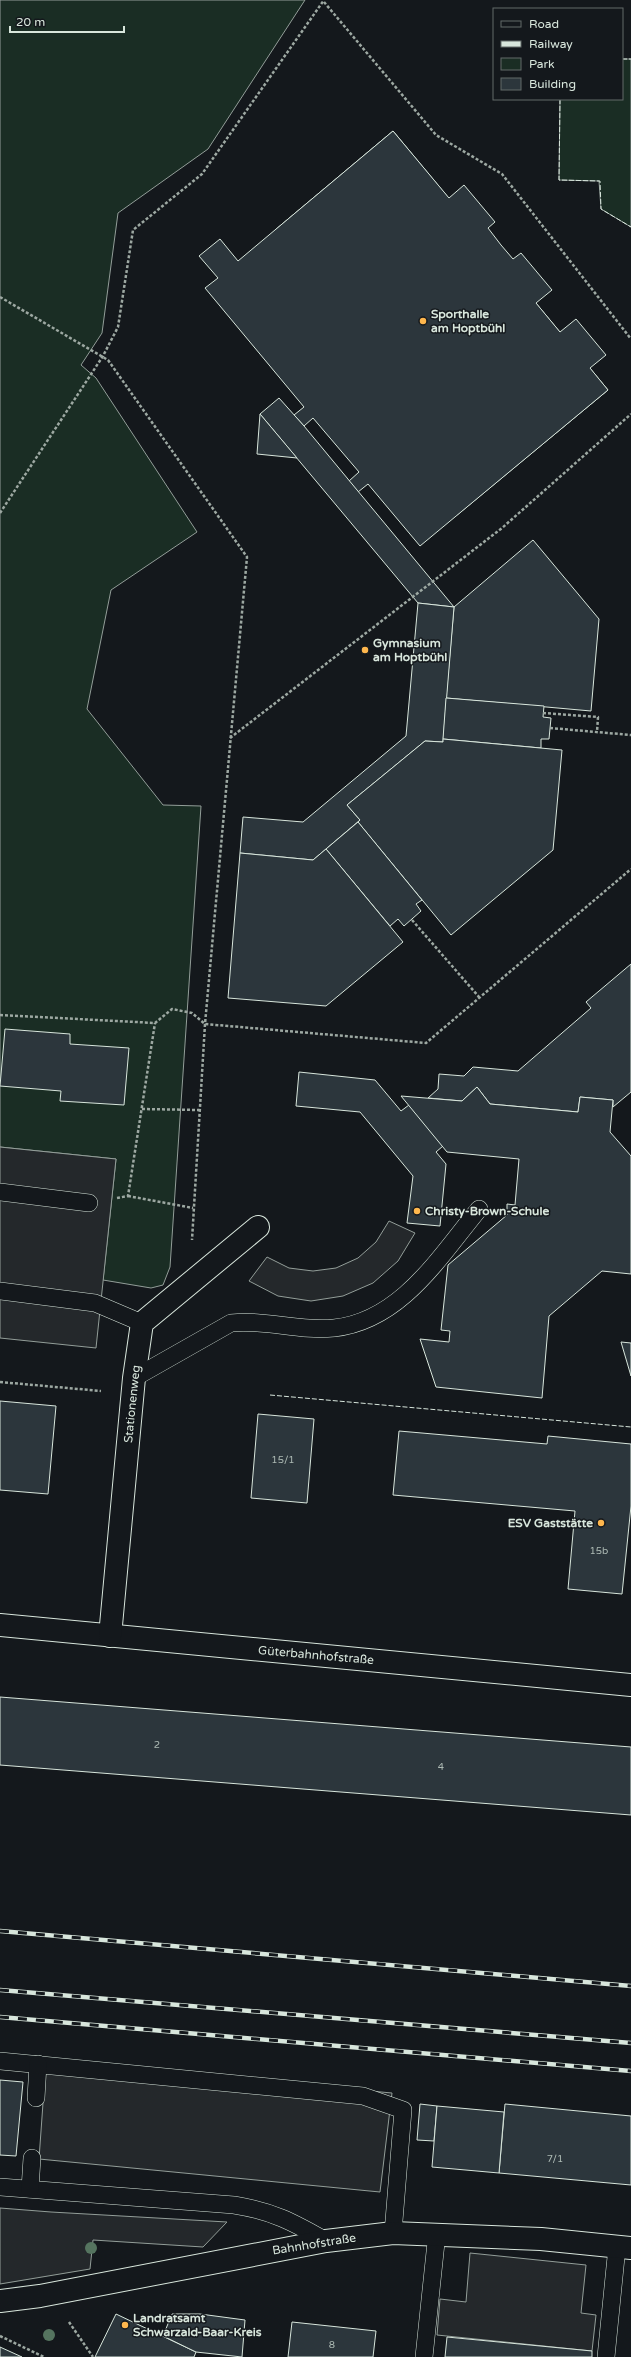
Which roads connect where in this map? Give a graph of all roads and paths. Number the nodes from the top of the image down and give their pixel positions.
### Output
1 (324, 1) edge
2 (0, 297) edge
3 (631, 340) edge
4 (103, 356) junction
5 (631, 414) edge
6 (0, 513) edge
7 (543, 713) dead end
8 (550, 728) dead end
9 (597, 732) junction
10 (631, 735) edge
11 (230, 738) junction
12 (631, 869) edge
13 (412, 920) dead end
14 (478, 997) junction
15 (0, 1014) edge
16 (156, 1023) junction
17 (205, 1024) junction
18 (142, 1109) junction
19 (199, 1110) junction
20 (0, 1192) edge
21 (128, 1196) junction
22 (89, 1203) joint
23 (193, 1208) junction
24 (479, 1209) dead end
25 (258, 1227) dead end
26 (190, 1285) junction
27 (0, 1291) edge
28 (142, 1323) junction
29 (0, 1382) edge
30 (133, 1386) junction
31 (0, 1626) edge
32 (110, 1636) junction
33 (631, 1685) edge
34 (0, 2061) edge
35 (38, 2064) junction
36 (36, 2098) dead end
37 (32, 2158) dead end
38 (0, 2187) edge
39 (30, 2189) junction
40 (393, 2233) junction
41 (437, 2233) junction
42 (326, 2241) junction
43 (624, 2247) edge
44 (0, 2301) edge
45 (68, 2321) dead end
46 (0, 2336) edge
47 (44, 2357) edge
48 (93, 2357) edge
49 (424, 2357) edge
50 (606, 2357) edge

1 - 3 path
1 - 4 path
2 - 4 path
4 - 6 path
4 - 11 path
5 - 11 path
7 - 9 path
8 - 9 path
9 - 10 path
11 - 17 path
12 - 14 path
13 - 14 path
14 - 17 path
15 - 16 path
16 - 17 path
16 - 18 path
17 - 19 path
18 - 19 path
18 - 21 path
19 - 23 path
20 - 22 lane
21 - 22 path
21 - 23 path
23 - 26 path
24 - 30 lane
25 - 26 street
26 - 28 street
27 - 28 lane
28 - 30 street, Stationenweg
29 - 30 path
30 - 32 street, Stationenweg
31 - 32 street, Güterbahnhofstraße
32 - 33 street, Güterbahnhofstraße
34 - 35 lane
35 - 36 lane
35 - 40 lane
37 - 39 lane
38 - 39 lane
39 - 42 lane
40 - 41 street, Bahnhofstraße
40 - 42 street, Bahnhofstraße
41 - 43 street, Bahnhofstraße
41 - 49 lane
42 - 44 street, Bahnhofstraße
43 - 50 lane
45 - 48 path
46 - 47 path

